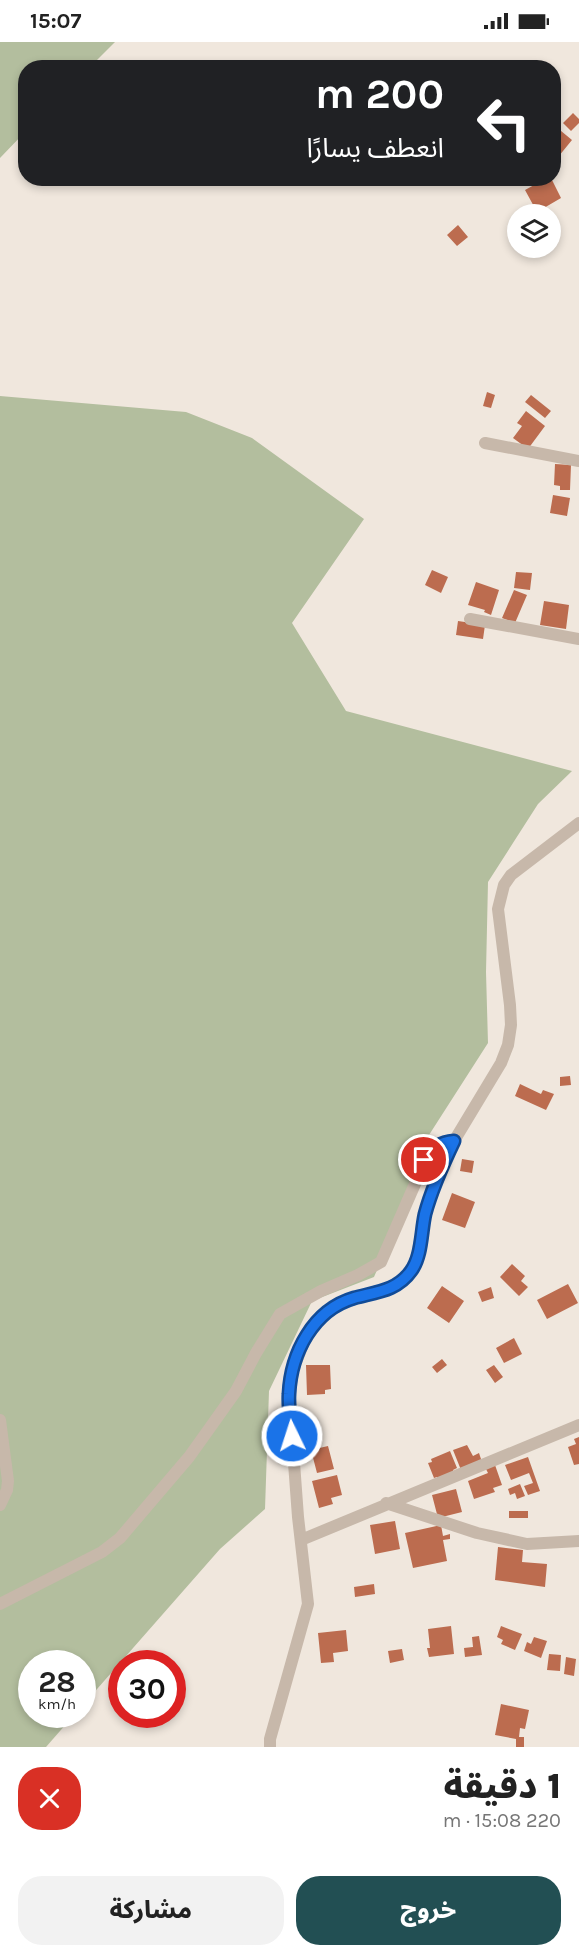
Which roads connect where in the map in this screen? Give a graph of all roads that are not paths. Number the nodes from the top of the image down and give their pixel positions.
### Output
1 (485, 443) dead end
2 (579, 461) edge
3 (470, 619) dead end
4 (579, 639) edge
5 (579, 823) edge
6 (454, 1141) junction
7 (0, 1420) edge
8 (579, 1425) edge
9 (386, 1503) junction
10 (0, 1505) edge
11 (301, 1540) junction
12 (579, 1541) edge
13 (0, 1604) edge
14 (270, 1747) edge

1 - 2 street
3 - 4 street
5 - 6 street
6 - 11 street
6 - 13 street
7 - 10 street
8 - 9 street
9 - 11 street
9 - 12 street
11 - 14 street

